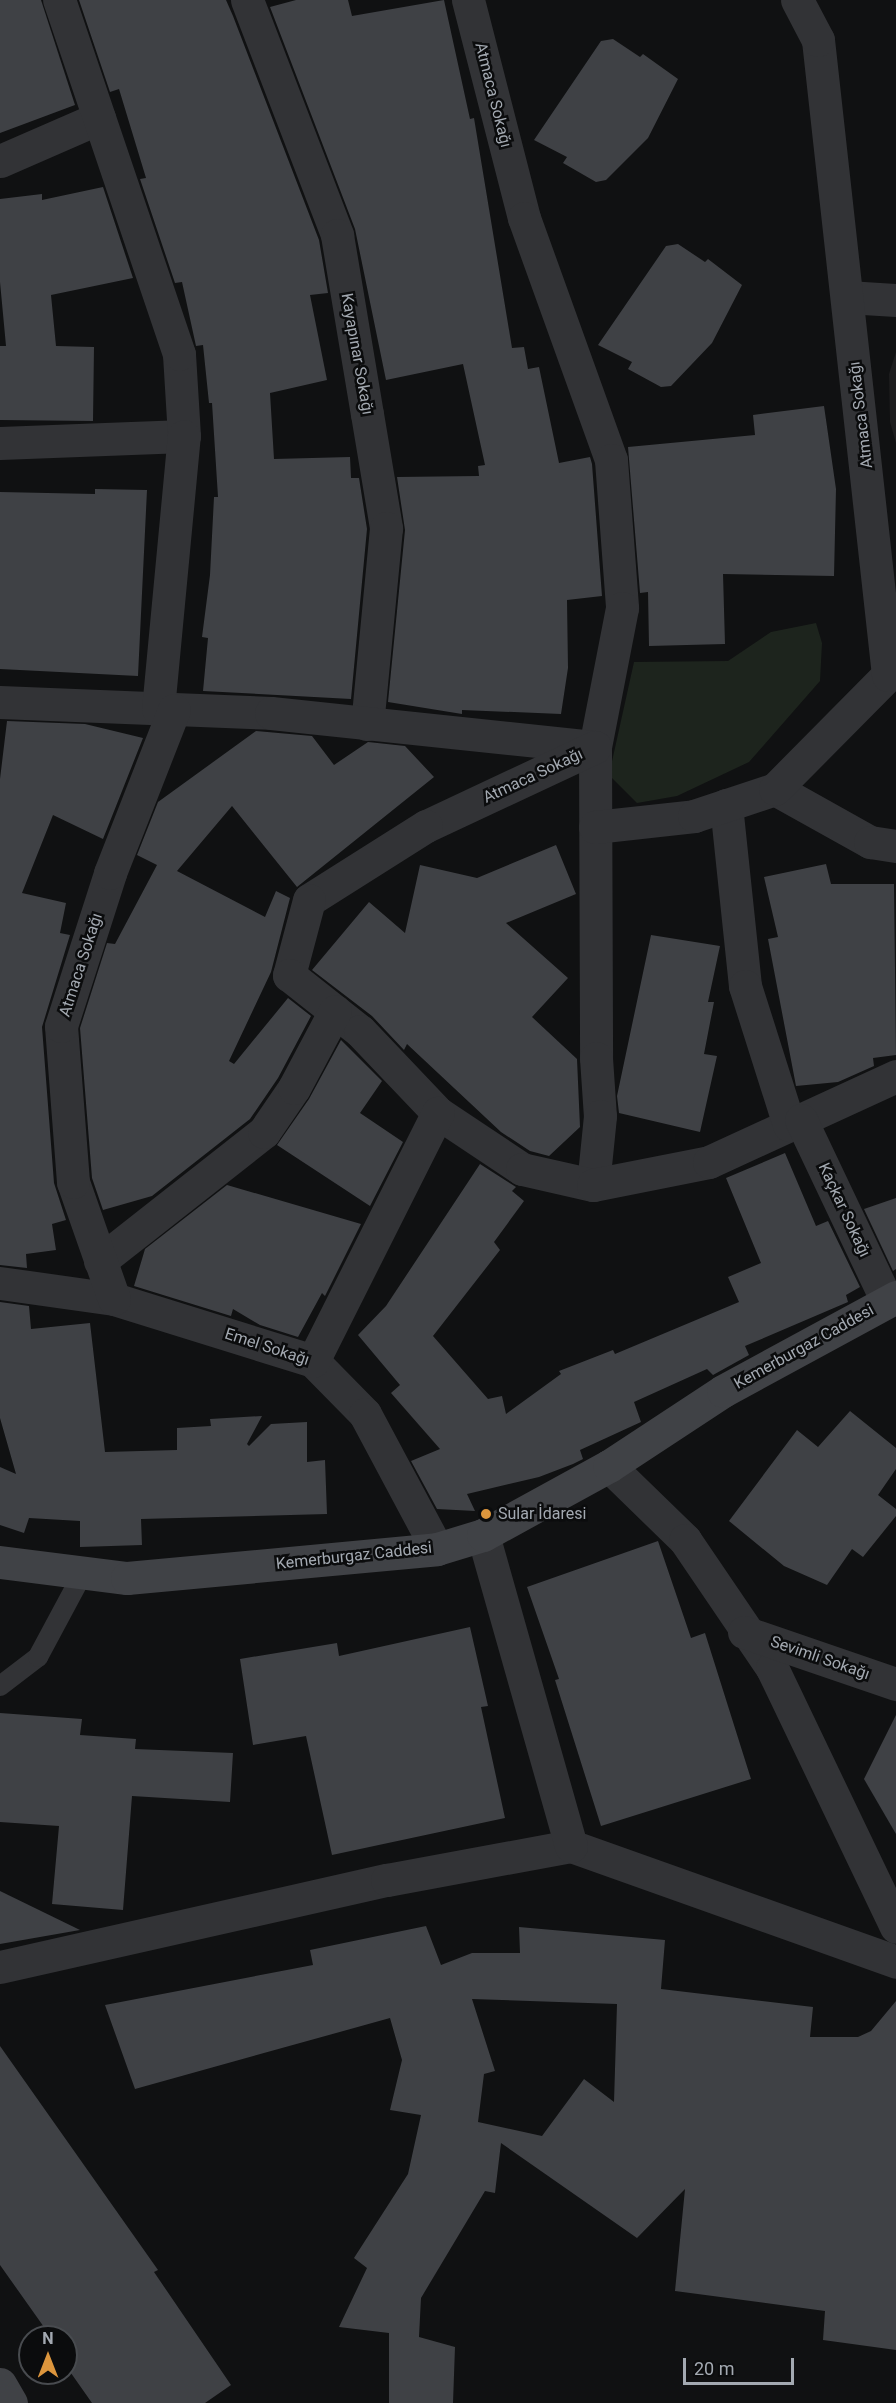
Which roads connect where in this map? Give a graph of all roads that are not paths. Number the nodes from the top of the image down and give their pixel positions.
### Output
1 (59, 0) edge
2 (247, 0) edge
3 (468, 0) edge
4 (797, 0) edge
5 (99, 118) junction
6 (0, 161) edge
7 (847, 297) junction
8 (896, 300) edge
9 (184, 436) junction
10 (0, 443) edge
11 (890, 626) edge
12 (0, 702) edge
13 (166, 709) junction
14 (368, 724) junction
15 (595, 747) junction
16 (775, 789) junction
17 (726, 805) junction
18 (595, 827) junction
19 (896, 846) edge
20 (335, 1011) junction
21 (896, 1076) edge
22 (438, 1113) junction
23 (795, 1122) junction
24 (593, 1185) junction
25 (100, 1261) junction
26 (0, 1282) edge
27 (114, 1299) junction
28 (892, 1299) edge
29 (313, 1361) junction
30 (609, 1466) junction
31 (483, 1535) junction
32 (437, 1549) junction
33 (0, 1562) edge
34 (83, 1573) junction
35 (744, 1632) junction
36 (896, 1684) edge
37 (0, 1686) edge
38 (571, 1846) junction
39 (896, 1927) edge
40 (896, 1962) edge
41 (0, 1967) edge
42 (0, 2384) edge
43 (11, 2403) edge

1 - 5 street, Atmaca Sokağı
2 - 14 street, Kayapınar Sokağı
3 - 15 street, Atmaca Sokağı
4 - 7 street, Atmaca Sokağı
5 - 6 street
5 - 9 street, Atmaca Sokağı
7 - 8 street
7 - 11 street, Atmaca Sokağı
9 - 10 street
9 - 13 street, Atmaca Sokağı
11 - 16 street, Atmaca Sokağı
12 - 13 street
13 - 14 street
13 - 25 street, Atmaca Sokağı
14 - 15 street
15 - 18 street, Atmaca Sokağı
15 - 20 street, Atmaca Sokağı
16 - 17 street, Atmaca Sokağı
16 - 19 street
17 - 18 street, Atmaca Sokağı
17 - 23 street, Kaçkar Sokağı
18 - 24 street, Atmaca Sokağı
20 - 22 street, Atmaca Sokağı
20 - 25 street
21 - 23 street, Atmaca Sokağı
22 - 24 street, Atmaca Sokağı
22 - 29 street
23 - 24 street, Atmaca Sokağı
23 - 28 street, Kaçkar Sokağı
25 - 27 street, Atmaca Sokağı
26 - 27 street, Emel Sokağı
27 - 29 street, Emel Sokağı
28 - 30 main road, Kemerburgaz Caddesi
29 - 32 street, Emel Sokağı
30 - 31 main road, Kemerburgaz Caddesi
30 - 35 street
31 - 32 main road, Kemerburgaz Caddesi
31 - 38 street
32 - 34 main road, Kemerburgaz Caddesi
33 - 34 main road, Kemerburgaz Caddesi
34 - 37 lane
35 - 36 street, Sevimli Sokağı
35 - 39 street
38 - 40 street
38 - 41 street
42 - 43 main road

